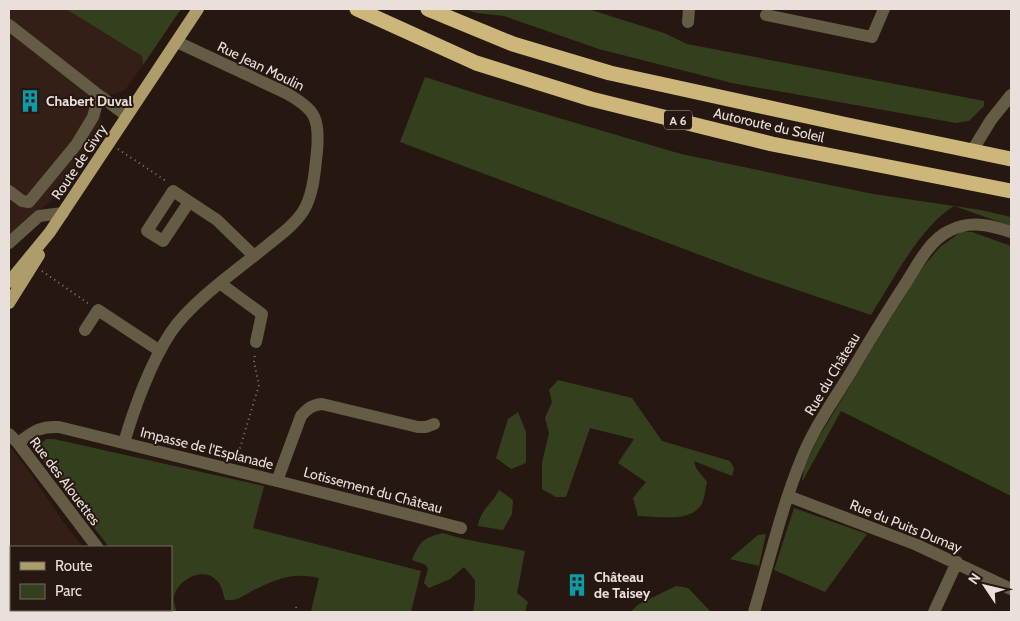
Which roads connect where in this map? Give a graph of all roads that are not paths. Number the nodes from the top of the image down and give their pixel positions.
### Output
1 (198, 9) edge
2 (357, 9) edge
3 (428, 9) edge
4 (884, 9) edge
5 (766, 15) dead end
6 (9, 25) edge
7 (177, 42) junction
8 (1011, 95) edge
9 (100, 96) junction
10 (127, 116) junction
11 (972, 151) junction
12 (1011, 159) edge
13 (9, 191) edge
14 (1011, 191) edge
15 (189, 202) junction
16 (63, 213) junction
17 (50, 232) junction
18 (1011, 232) edge
19 (9, 243) edge
20 (254, 256) junction
21 (9, 282) edge
22 (220, 284) junction
23 (9, 302) edge
24 (85, 330) dead end
25 (256, 342) road end
26 (160, 351) junction
27 (434, 424) dead end
28 (9, 434) edge
29 (18, 443) junction
30 (124, 443) junction
31 (277, 480) junction
32 (788, 496) junction
33 (461, 528) dead end
34 (96, 546) edge
35 (957, 562) junction
36 (1011, 589) edge
37 (754, 612) edge
38 (934, 612) edge

1 - 7 main road, Route de Givry
2 - 14 highway, Autoroute du Soleil / A 6
3 - 11 highway, Autoroute du Soleil / A 6
4 - 5 street
6 - 9 street
7 - 10 main road, Route de Givry
7 - 20 street, Rue Jean Moulin
8 - 11 street
9 - 10 street
9 - 13 street
10 - 16 main road, Route de Givry
11 - 12 highway, Autoroute du Soleil / A 6
15 - 15 street
15 - 20 street
16 - 17 main road, Route de Givry
16 - 19 street
17 - 21 main road, Route de Givry
17 - 23 main road, Route de Givry
18 - 32 street, Rue du Château
20 - 22 street, Rue Jean Moulin
22 - 25 street
22 - 26 street, Rue Jean Moulin
24 - 26 street
26 - 30 street, Rue Jean Moulin
27 - 31 street, Impasse de l'Esplanade
28 - 29 street, Rue des Alouettes
29 - 30 street, Impasse de l'Esplanade
29 - 34 street, Rue des Alouettes
30 - 31 street, Impasse de l'Esplanade
31 - 33 street, Lotissement du Château
32 - 35 street, Rue du Puits Dumay
32 - 37 street, Rue du Château
35 - 36 street, Rue du Puits Dumay
35 - 38 street

